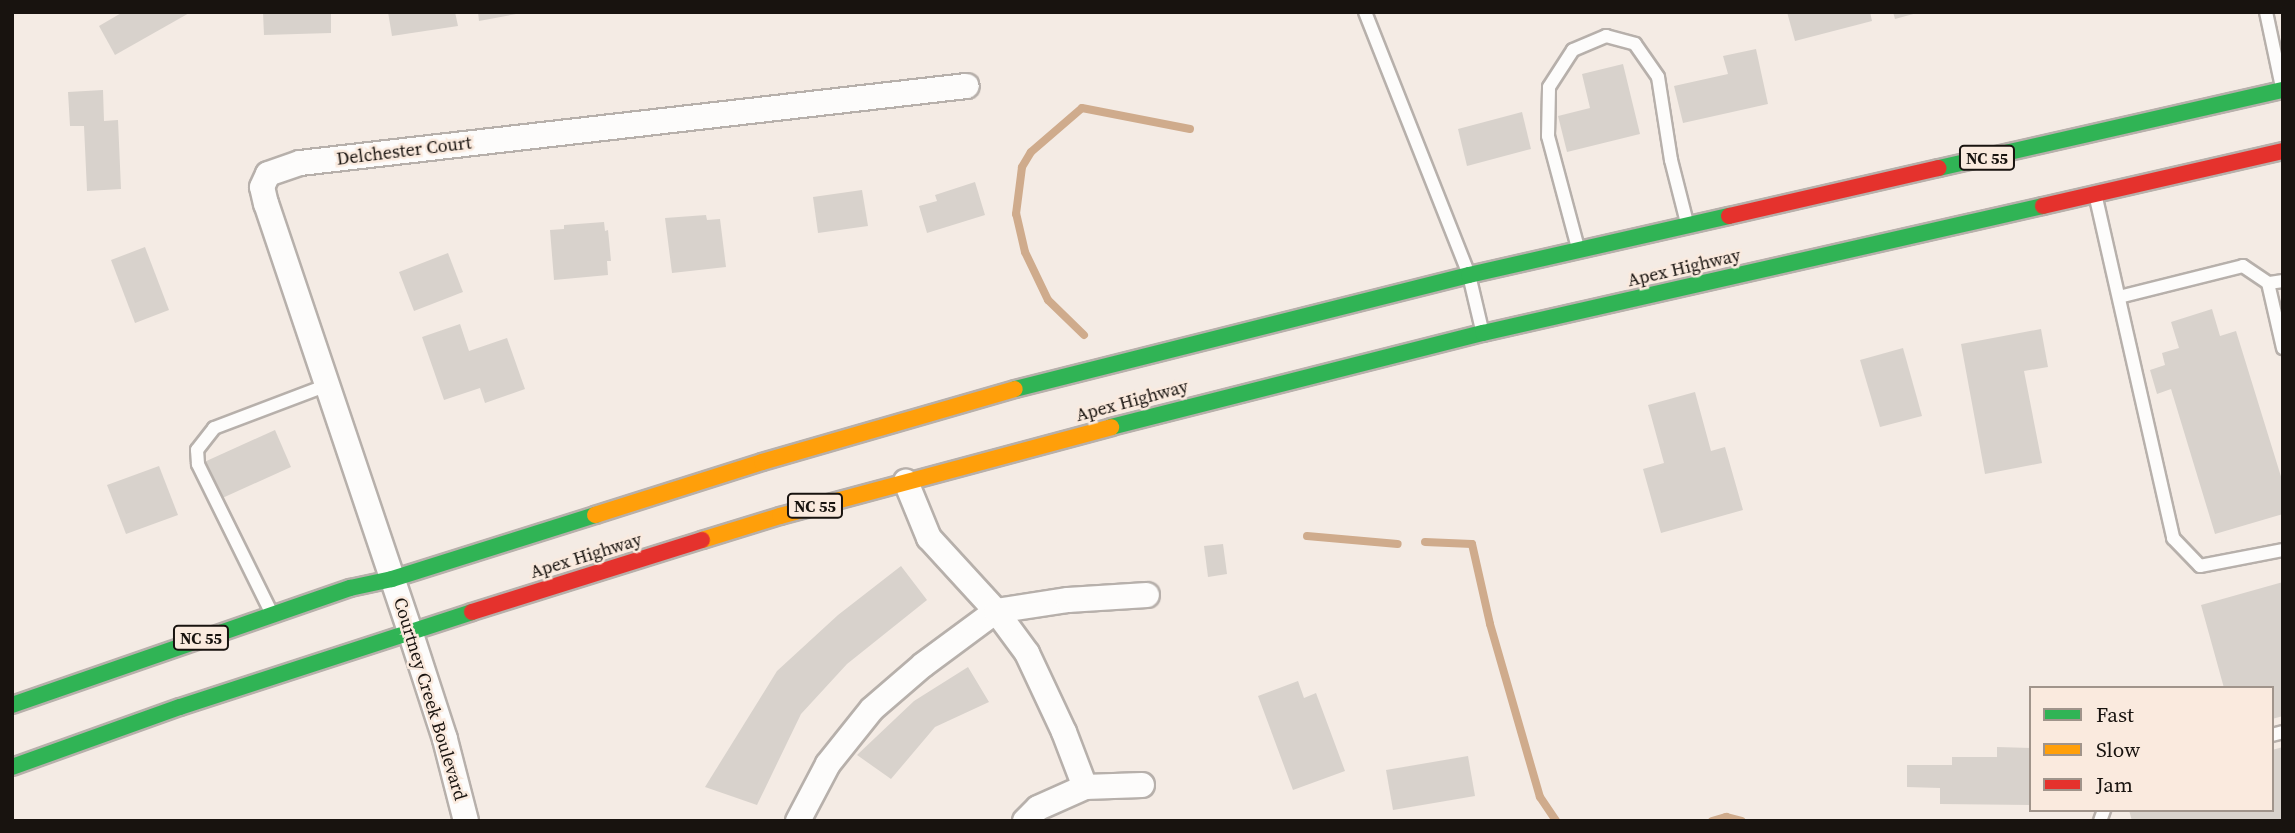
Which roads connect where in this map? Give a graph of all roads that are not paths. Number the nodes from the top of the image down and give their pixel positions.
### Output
1 (1365, 12) edge
2 (2266, 12) edge
3 (967, 86) dead end
4 (2283, 90) edge
5 (2283, 150) edge
6 (2095, 192) junction
7 (1688, 226) junction
8 (1579, 251) junction
9 (1469, 275) junction
10 (2283, 281) edge
11 (2268, 283) junction
12 (2119, 297) junction
13 (1483, 333) junction
14 (2283, 348) edge
15 (327, 385) junction
16 (906, 482) junction
17 (2283, 550) edge
18 (392, 579) junction
19 (1147, 595) dead end
20 (996, 611) junction
21 (271, 614) junction
22 (410, 631) junction
23 (12, 705) edge
24 (12, 767) edge
25 (1142, 785) dead end
26 (1085, 788) junction
27 (466, 821) edge
28 (798, 821) edge
29 (1025, 821) edge

1 - 9 lane
2 - 4 lane
3 - 15 street, Delchester Court
4 - 7 main road, NC 55
5 - 6 main road, Apex Highway / NC 55
6 - 12 lane
6 - 13 main road, Apex Highway / NC 55
7 - 8 main road, NC 55
7 - 8 lane
8 - 9 main road, NC 55
9 - 13 lane
9 - 18 main road, NC 55
10 - 11 lane
11 - 12 lane
11 - 14 lane
12 - 17 lane
13 - 16 main road, Apex Highway / NC 55
15 - 18 street, Delchester Court
15 - 21 lane
16 - 20 street
16 - 22 main road, Apex Highway / NC 55
18 - 21 main road, NC 55
18 - 22 street, Courtney Creek Boulevard
19 - 20 street
20 - 26 street
20 - 28 street
21 - 23 main road, NC 55
22 - 24 main road, Apex Highway / NC 55
22 - 27 street, Courtney Creek Boulevard
25 - 26 street
26 - 29 street

